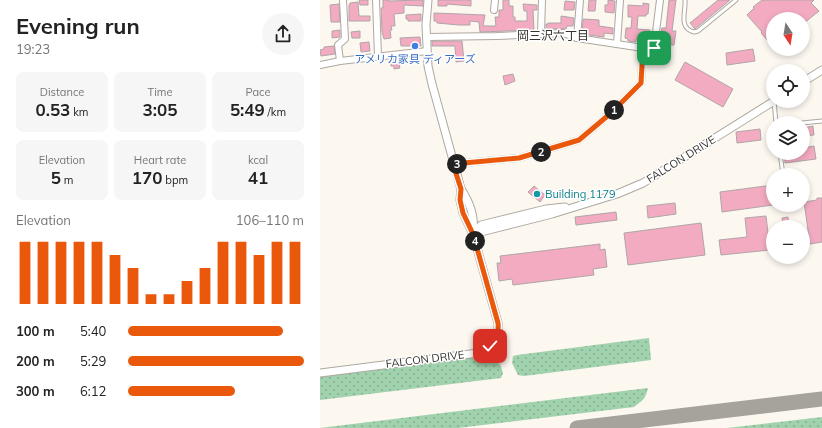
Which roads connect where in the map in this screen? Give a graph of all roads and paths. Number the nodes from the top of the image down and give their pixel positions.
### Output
1 (343, 0) edge
2 (376, 0) edge
3 (428, 0) edge
4 (495, 0) edge
5 (542, 0) edge
6 (580, 0) edge
7 (620, 0) edge
8 (660, 0) edge
9 (736, 0) edge
10 (686, 1) edge
11 (494, 10) dead end
12 (541, 33) junction
13 (426, 37) junction
14 (577, 38) junction
15 (617, 44) junction
16 (643, 48) junction
17 (427, 51) junction
18 (378, 56) junction
19 (340, 61) junction
20 (320, 65) edge
21 (822, 70) edge
22 (810, 78) edge
23 (766, 106) edge
24 (822, 121) edge
25 (810, 122) edge
26 (453, 164) junction
27 (461, 189) junction
28 (581, 205) junction
29 (474, 218) junction
30 (486, 224) junction
31 (473, 234) junction
32 (320, 372) edge

1 - 19 street
2 - 18 street
3 - 13 street
4 - 11 street
5 - 12 street
6 - 14 street
7 - 15 street
8 - 16 street
9 - 10 lane
12 - 13 street
12 - 14 street
13 - 17 street
14 - 15 street
15 - 16 street
16 - 26 street
17 - 18 street
17 - 26 street
18 - 19 street
19 - 20 street
21 - 22 street
23 - 28 street, FALCON DRIVE
24 - 25 lane
26 - 27 street
27 - 29 street
27 - 31 street
28 - 30 street, FALCON DRIVE
28 - 31 street, FALCON DRIVE
29 - 30 street
29 - 31 street
30 - 31 street
31 - 32 street, FALCON DRIVE

